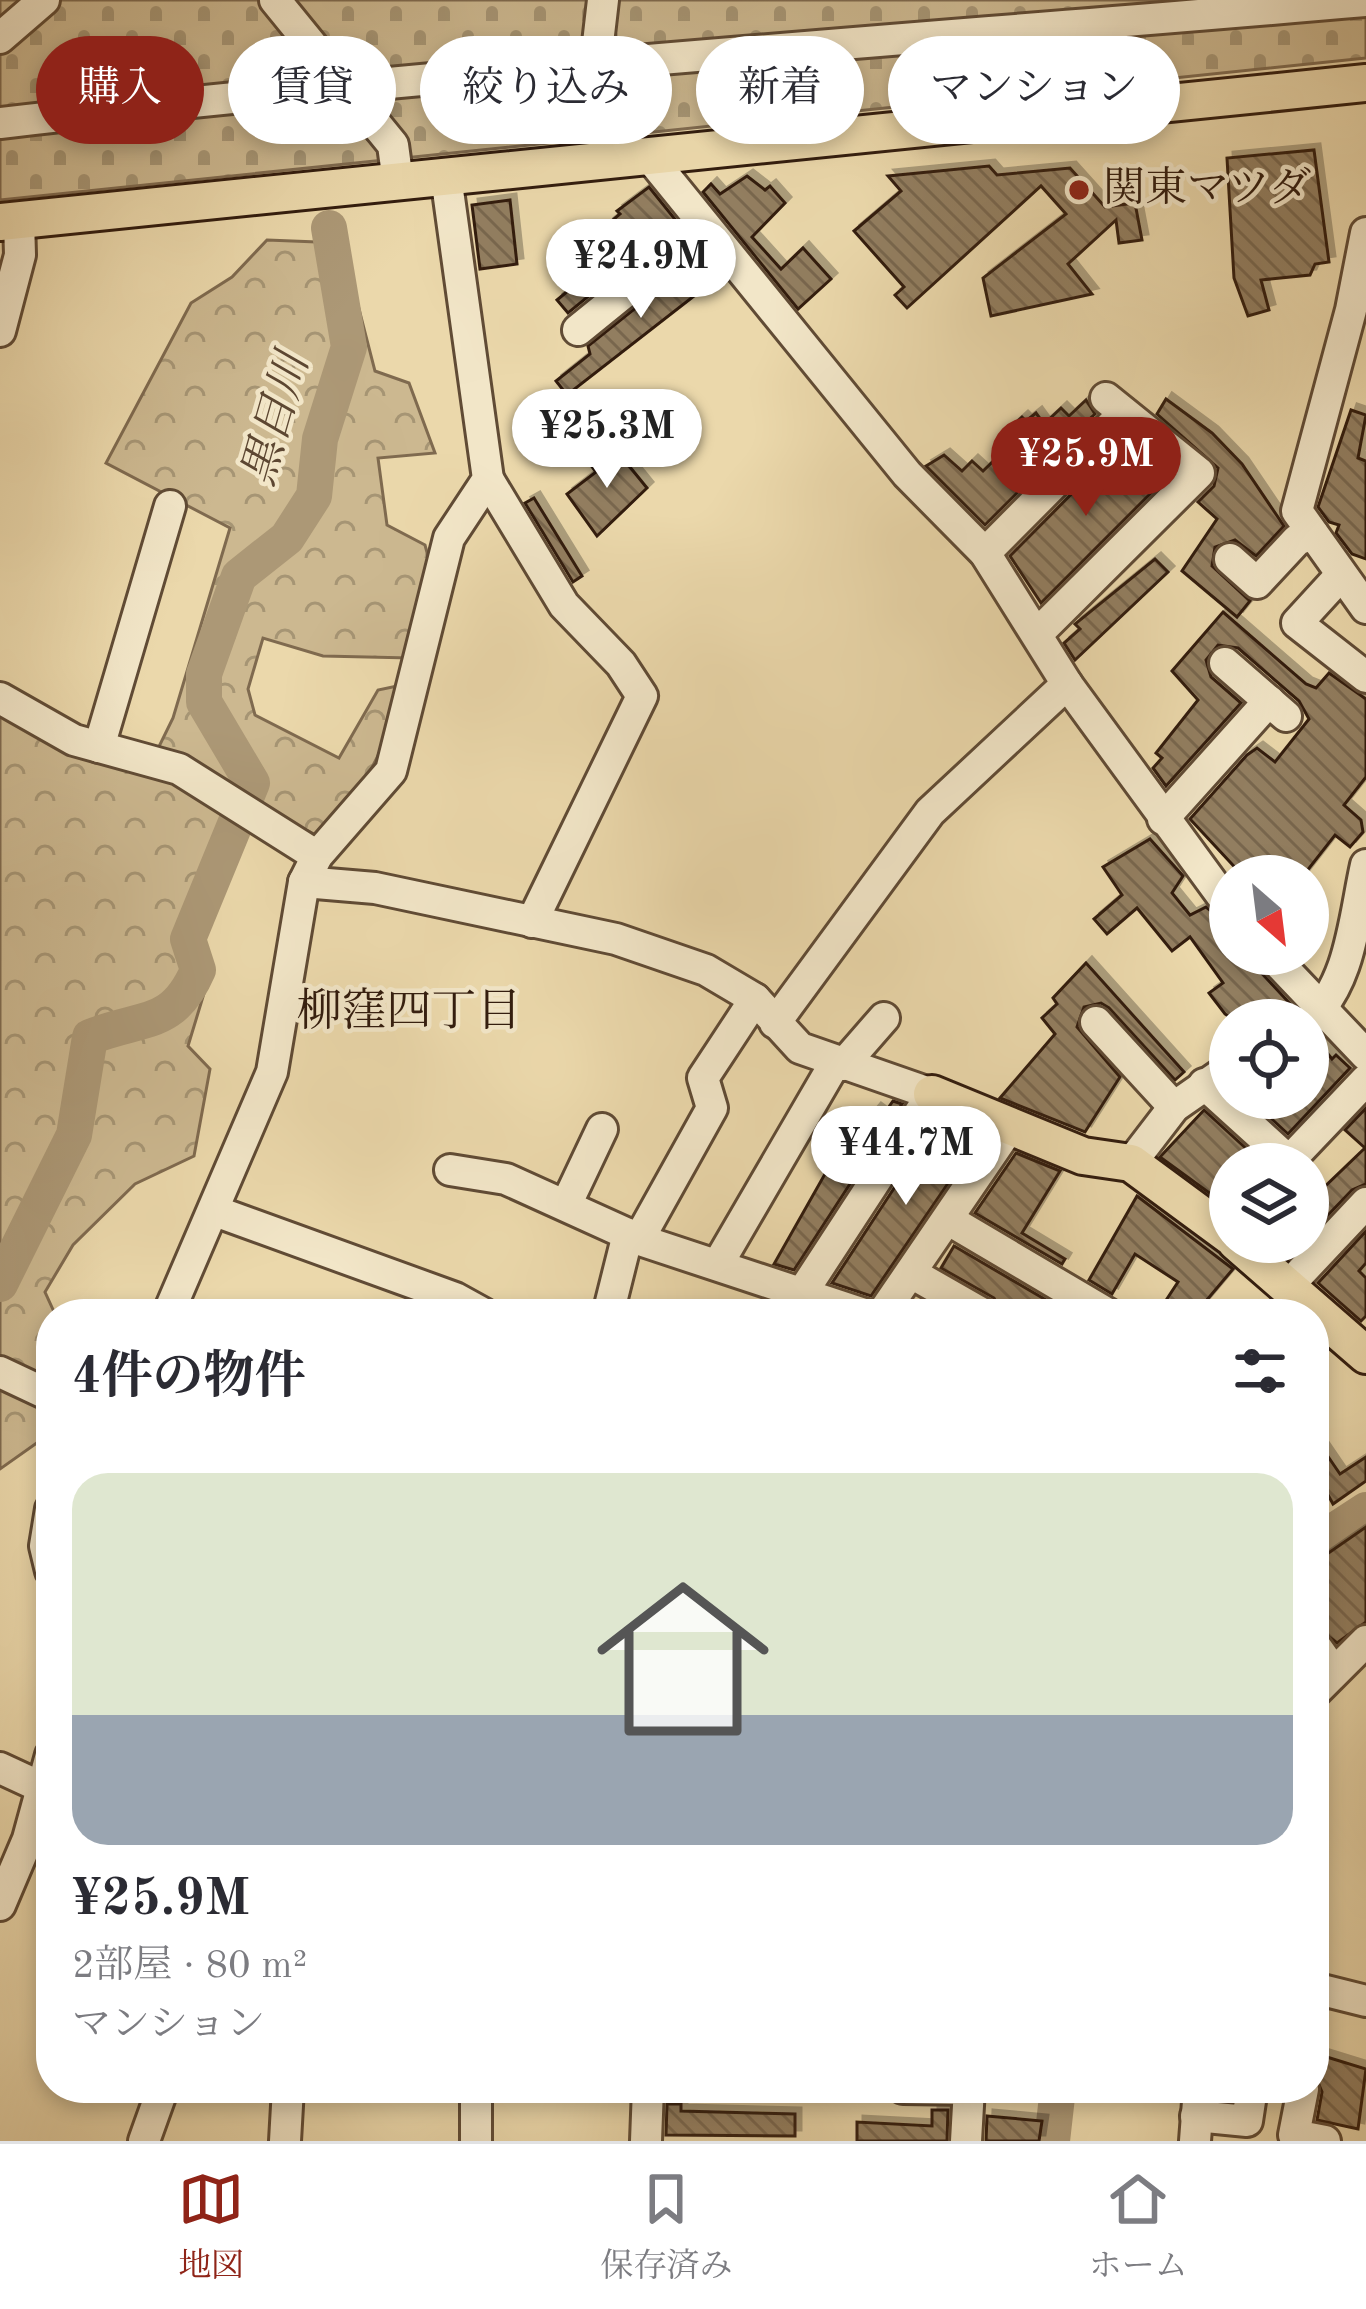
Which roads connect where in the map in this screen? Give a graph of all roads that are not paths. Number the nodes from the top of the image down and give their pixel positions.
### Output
1 (44, 0) edge
2 (275, 0) edge
3 (603, 0) edge
4 (1366, 1) edge
5 (1061, 13) edge
6 (306, 36) edge
7 (599, 36) edge
8 (0, 38) edge
9 (672, 60) edge
10 (1366, 83) edge
11 (228, 97) edge
12 (0, 123) edge
13 (392, 144) edge
14 (648, 155) junction
15 (446, 176) junction
16 (398, 182) junction
17 (10, 221) edge
18 (706, 226) junction
19 (1366, 232) edge
20 (578, 330) dead end
21 (0, 331) edge
22 (488, 479) junction
23 (170, 506) dead end
24 (1313, 534) junction
25 (985, 553) junction
26 (1230, 559) dead end
27 (1342, 575) junction
28 (1366, 608) edge
29 (1037, 634) junction
30 (1225, 663) dead end
31 (1366, 677) edge
32 (1067, 684) junction
33 (0, 698) edge
34 (99, 747) junction
35 (1163, 820) junction
36 (310, 869) junction
37 (1365, 874) edge
38 (1209, 880) edge
39 (532, 922) junction
40 (1326, 999) edge
41 (765, 1011) junction
42 (884, 1018) dead end
43 (1096, 1022) dead end
44 (1329, 1026) edge
45 (1366, 1055) edge
46 (839, 1064) junction
47 (1366, 1080) edge
48 (1209, 1082) edge
49 (932, 1094) junction
50 (1174, 1107) junction
51 (1253, 1119) edge
52 (1329, 1119) edge
53 (1329, 1119) edge
54 (1009, 1128) junction
55 (602, 1129) dead end
56 (1131, 1163) junction
57 (450, 1170) dead end
58 (1366, 1203) edge
59 (566, 1205) junction
60 (215, 1211) junction
61 (950, 1220) junction
62 (1209, 1221) edge
63 (633, 1236) junction
64 (1261, 1263) edge
65 (718, 1264) junction
66 (913, 1274) junction
67 (1288, 1286) junction
68 (802, 1293) junction
69 (175, 1299) edge
70 (457, 1299) edge
71 (613, 1299) edge
72 (817, 1299) edge
73 (894, 1299) edge
74 (957, 1299) edge
75 (1083, 1299) edge
76 (1305, 1299) edge
77 (1329, 1318) edge
78 (1361, 1343) edge
79 (0, 1372) edge
80 (36, 1389) edge
81 (1366, 1641) edge
82 (1329, 1677) edge
83 (0, 1768) edge
84 (36, 1784) edge
85 (36, 1806) edge
86 (0, 1904) edge
87 (1329, 1992) edge
88 (1366, 2001) edge
89 (158, 2103) edge
90 (287, 2103) edge
91 (476, 2103) edge
92 (647, 2103) edge
93 (968, 2103) edge
94 (1250, 2103) edge
95 (1300, 2103) edge
96 (1196, 2115) edge
97 (145, 2141) edge
98 (285, 2141) edge
99 (476, 2141) edge
100 (646, 2141) edge
101 (965, 2141) edge
102 (1324, 2141) edge

1 - 8 street
2 - 6 street
3 - 7 street
4 - 5 street
5 - 9 street
10 - 14 main road
11 - 12 street
13 - 16 street
14 - 15 main road
14 - 18 street
15 - 16 main road
15 - 22 street
16 - 17 main road
17 - 21 street
18 - 20 street
18 - 25 street
19 - 24 street
22 - 36 street
22 - 39 street
23 - 34 street
24 - 26 street
24 - 27 street
25 - 29 street
25 - 29 street
27 - 28 street
27 - 31 street
29 - 32 street
30 - 35 street
32 - 35 street
32 - 41 street
33 - 34 street
34 - 36 street
35 - 38 street
36 - 39 street
36 - 60 street
37 - 40 street
39 - 41 street
41 - 46 street
41 - 63 street
42 - 46 street
43 - 50 street
44 - 45 street
46 - 49 street
46 - 65 street
47 - 53 street
48 - 50 street
49 - 54 main road
49 - 68 street
50 - 56 street
51 - 52 street
54 - 56 main road
54 - 61 street
55 - 59 street
56 - 62 main road
57 - 59 street
58 - 67 street
59 - 63 street
60 - 69 street
60 - 70 street
61 - 66 street
61 - 75 street
63 - 65 street
63 - 71 street
64 - 67 main road
65 - 68 street
66 - 73 street
66 - 74 street
67 - 76 main road
68 - 72 street
77 - 78 main road
79 - 80 street
81 - 82 street
83 - 84 street
85 - 86 street
87 - 88 street
89 - 97 street
90 - 98 street
91 - 99 street
92 - 100 street
93 - 101 street
94 - 96 street
95 - 102 street

